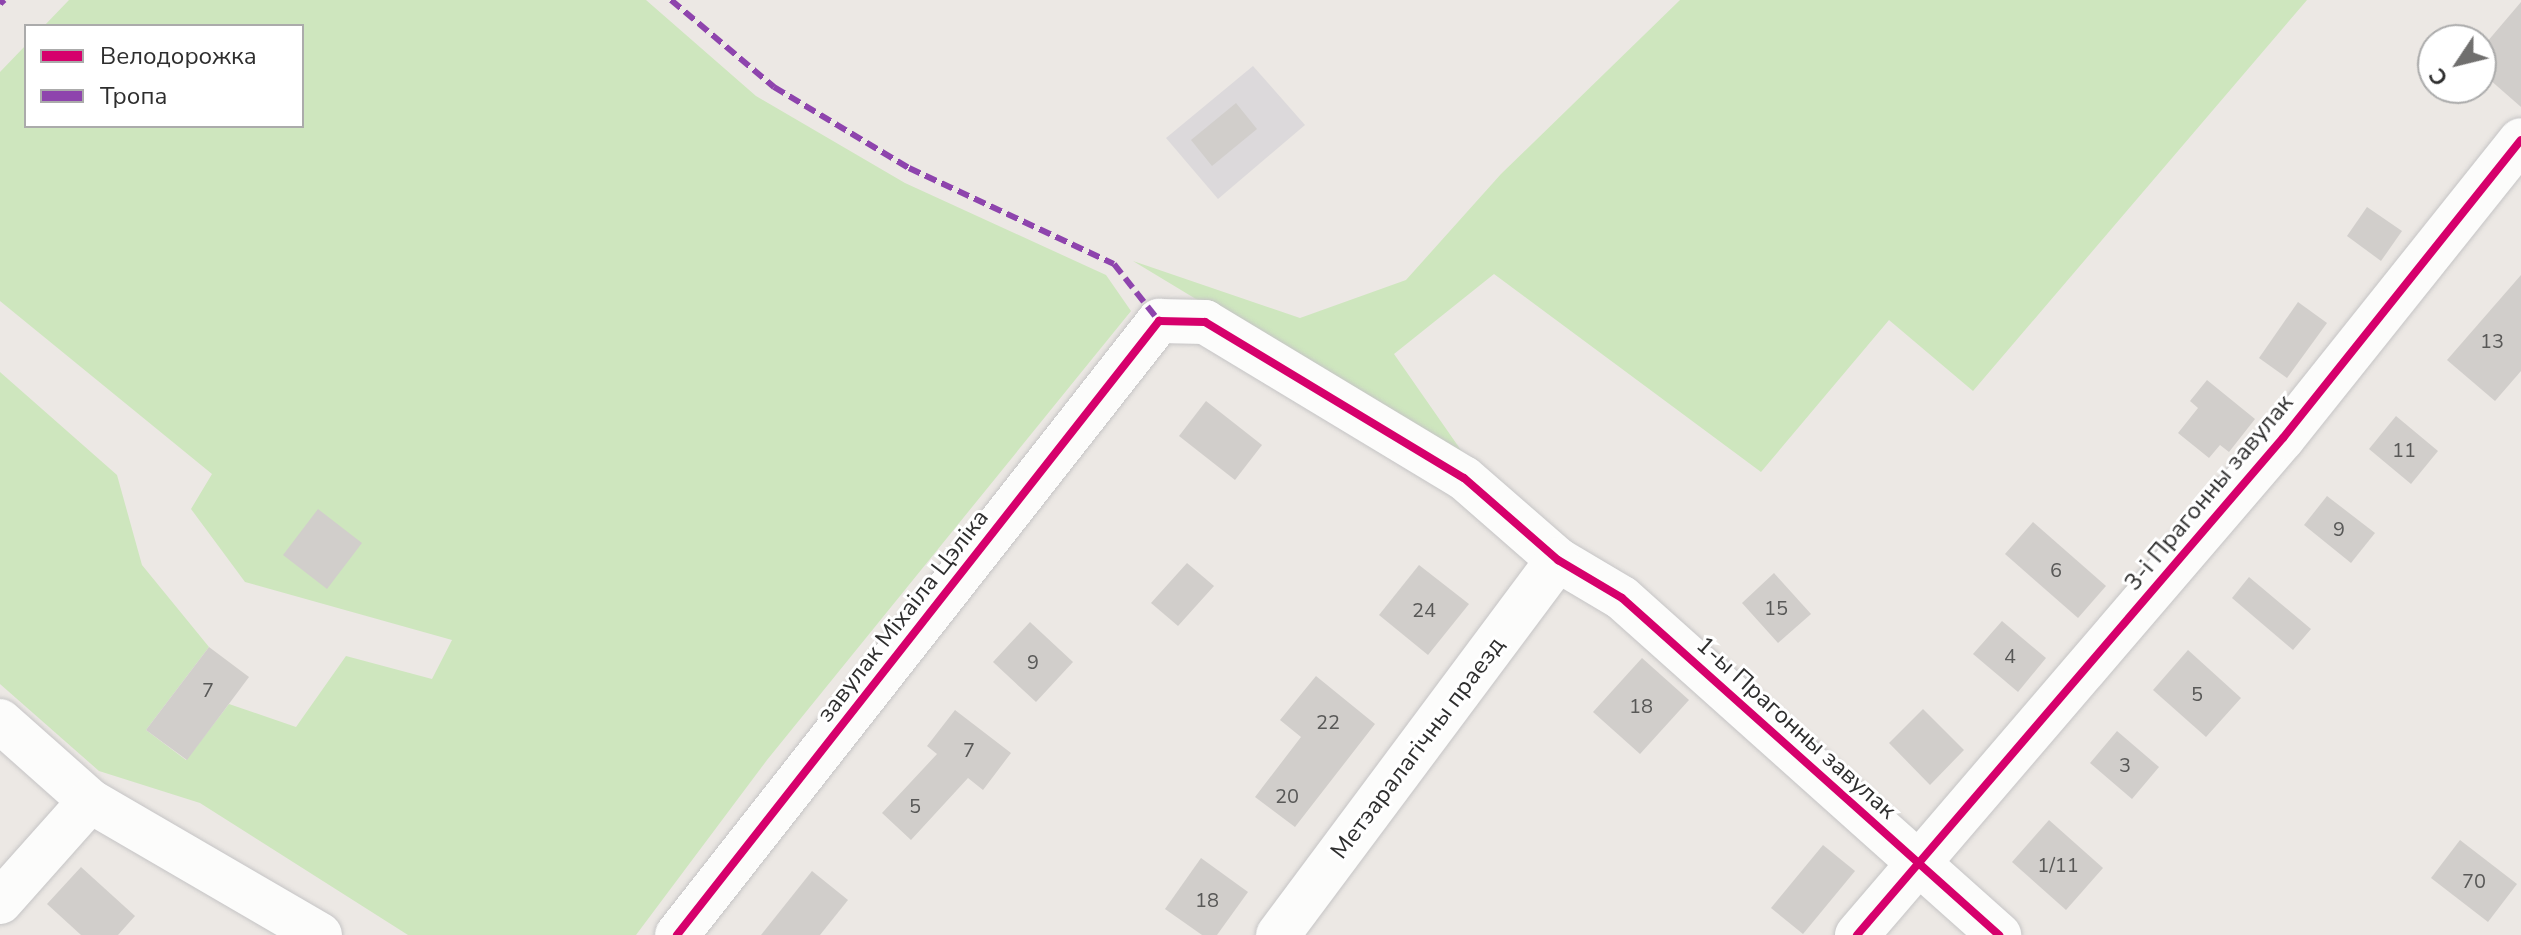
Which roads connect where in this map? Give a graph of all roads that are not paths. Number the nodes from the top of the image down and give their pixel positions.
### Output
1 (2521, 140) edge
2 (1159, 321) joint
3 (1558, 560) junction
4 (0, 721) edge
5 (90, 801) junction
6 (1916, 863) junction
7 (0, 902) edge
8 (320, 935) edge
9 (677, 935) edge
10 (1278, 935) edge
11 (1857, 935) edge
12 (1999, 935) edge

1 - 6 street, 3-і Прагонны завулак
2 - 3 street, 1-ы Прагонны завулак
2 - 9 street, завулак Міхаіла Цэліка
3 - 6 street, 1-ы Прагонны завулак
3 - 10 street, Метэаралагічны праезд
4 - 5 street
5 - 7 street
5 - 8 street
6 - 11 street, 3-і Прагонны завулак
6 - 12 street, 1-ы Прагонны завулак

